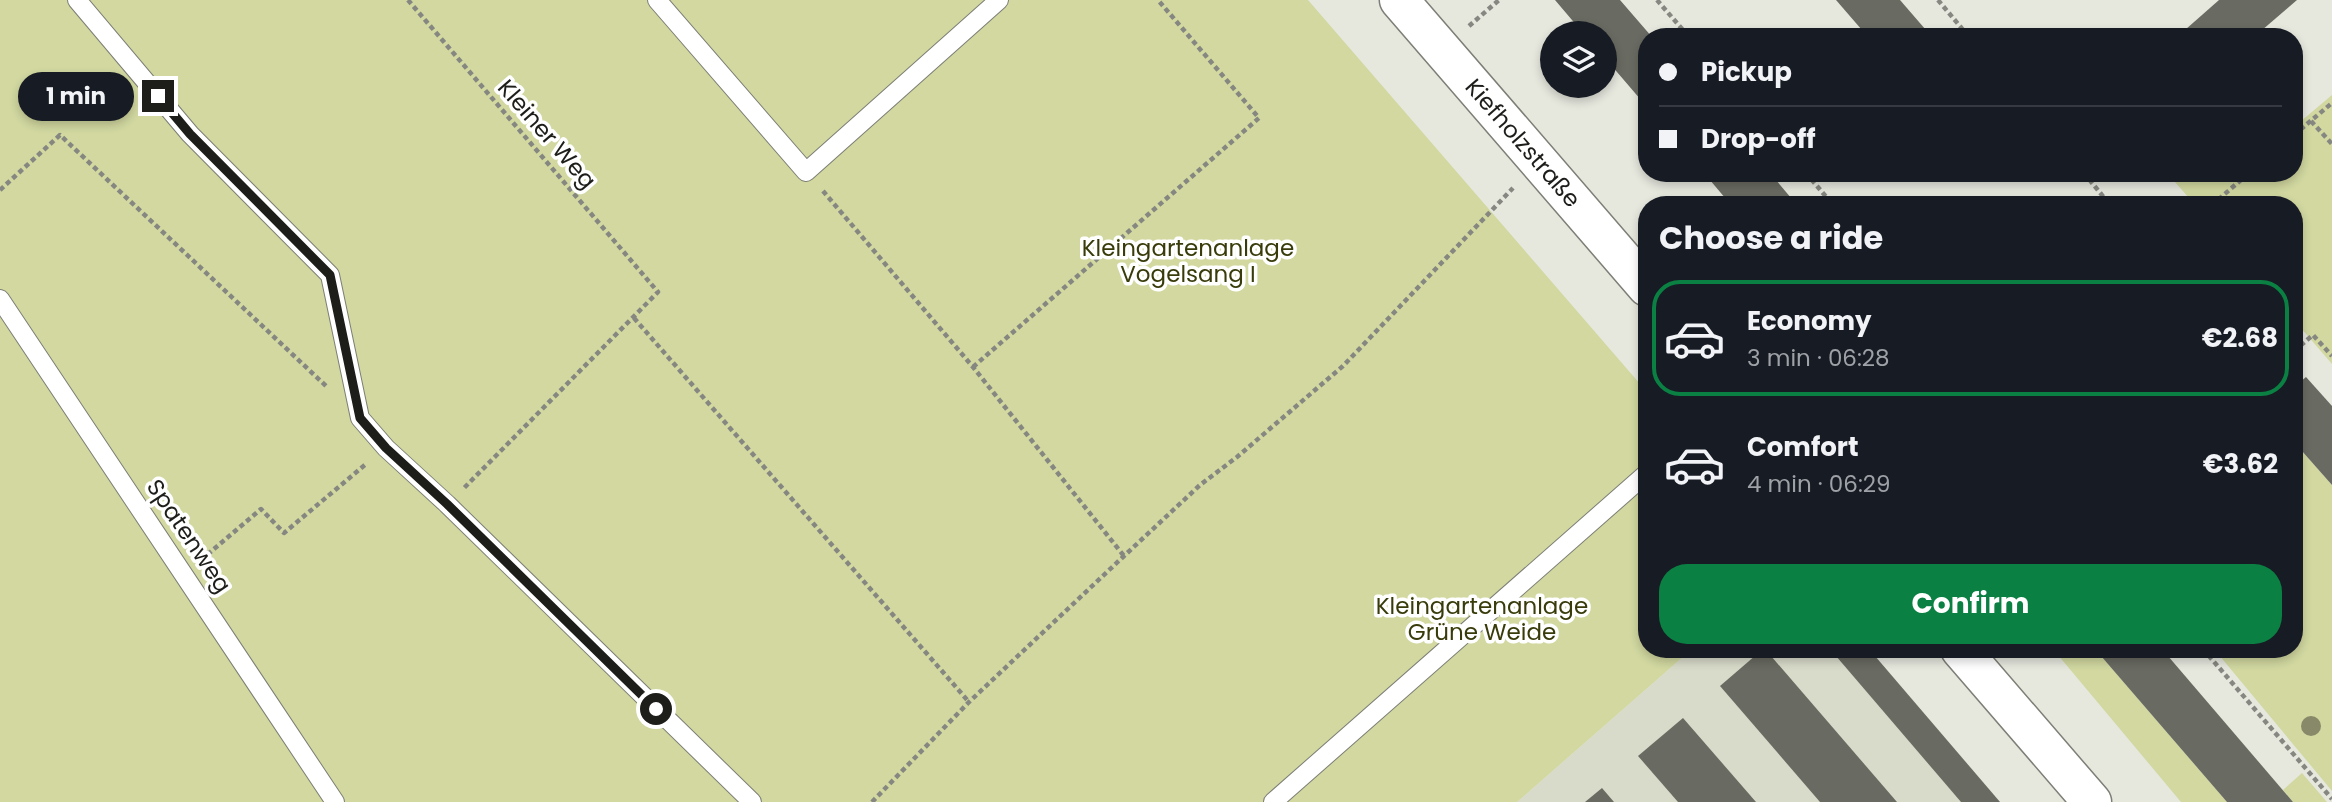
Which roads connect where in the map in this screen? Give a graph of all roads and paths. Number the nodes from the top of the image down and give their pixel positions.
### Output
1 (77, 0) edge
2 (408, 0) edge
3 (657, 0) edge
4 (999, 0) edge
5 (1157, 0) edge
6 (1399, 0) edge
7 (1657, 0) edge
8 (1938, 0) edge
9 (1681, 28) edge
10 (1961, 28) edge
11 (2332, 103) edge
12 (2311, 121) junction
13 (2303, 128) edge
14 (2332, 144) edge
15 (806, 172) junction
16 (1814, 182) edge
17 (2091, 182) edge
18 (2239, 182) edge
19 (1514, 187) dead end
20 (0, 190) edge
21 (1825, 196) edge
22 (2103, 196) edge
23 (2222, 196) edge
24 (1638, 277) edge
25 (0, 299) edge
26 (634, 318) junction
27 (2303, 343) edge
28 (2332, 356) edge
29 (973, 367) junction
30 (360, 418) junction
31 (386, 448) junction
32 (1638, 482) edge
33 (447, 504) junction
34 (1124, 556) junction
35 (185, 574) junction
36 (1968, 658) edge
37 (2211, 658) edge
38 (969, 702) junction
39 (2332, 799) edge
40 (335, 802) edge
41 (752, 802) edge
42 (872, 802) edge
43 (1273, 802) edge
44 (2092, 802) edge

1 - 30 lane
2 - 26 path, Kleiner Weg
3 - 15 lane
4 - 15 lane
5 - 29 path
6 - 24 street, Kiefholzstraße
7 - 9 path
8 - 10 path
11 - 12 path
12 - 13 path
12 - 14 path
15 - 29 path
16 - 21 path
17 - 22 path
18 - 23 path
19 - 34 path
20 - 30 path
25 - 35 lane, Spatenweg
26 - 33 path
26 - 38 path
27 - 28 path
29 - 34 path
30 - 31 lane
31 - 33 lane
31 - 35 path
32 - 43 lane
33 - 41 lane
34 - 38 path
35 - 40 lane, Spatenweg
36 - 44 street
37 - 39 path
38 - 42 path

